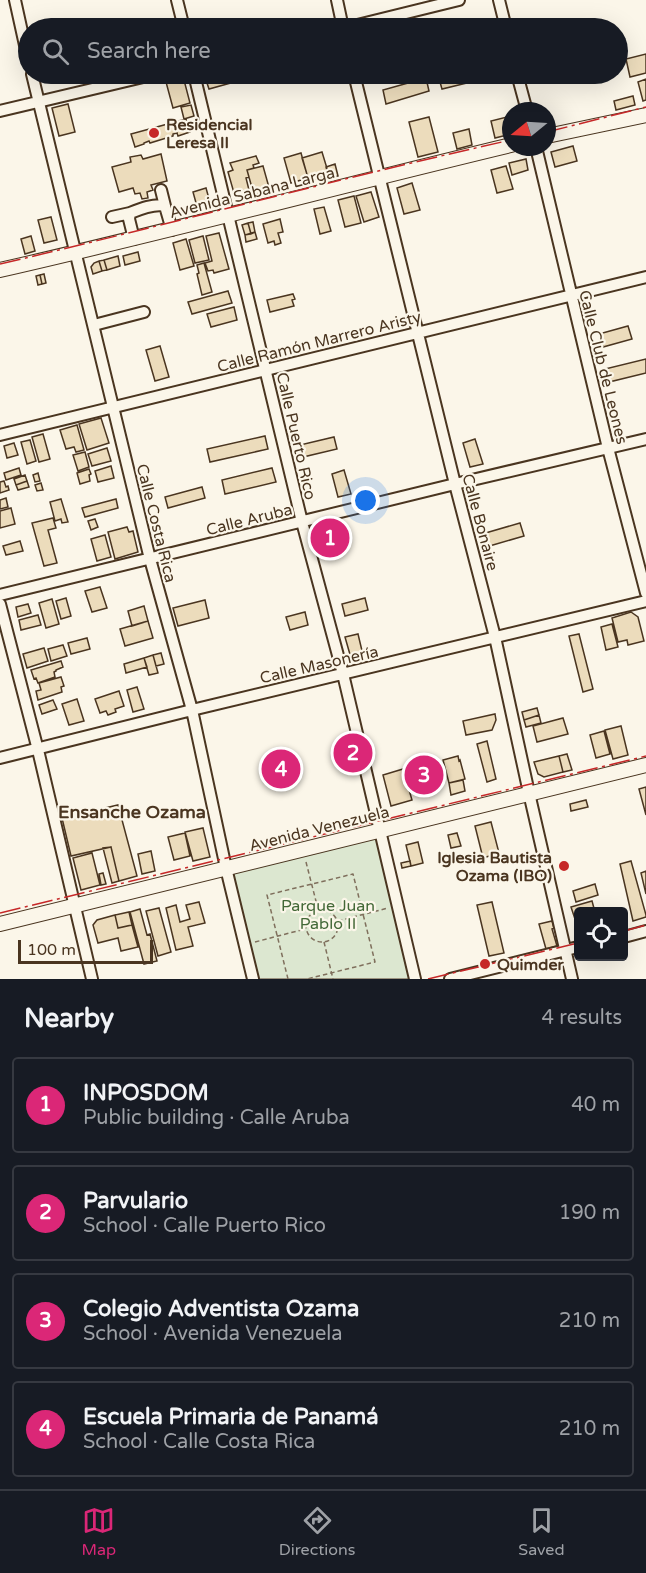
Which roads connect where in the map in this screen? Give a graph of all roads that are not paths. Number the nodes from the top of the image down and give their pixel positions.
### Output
1 (15, 0) edge
2 (177, 0) edge
3 (337, 0) edge
4 (459, 0) edge
5 (499, 0) edge
6 (19, 18) edge
7 (181, 18) edge
8 (342, 18) edge
9 (385, 18) edge
10 (504, 18) edge
11 (34, 84) edge
12 (114, 84) edge
13 (196, 84) edge
14 (356, 84) edge
15 (520, 84) edge
16 (38, 102) junction
17 (525, 102) edge
18 (0, 111) edge
19 (646, 115) edge
20 (556, 134) edge
21 (502, 147) edge
22 (538, 156) edge
23 (379, 176) junction
24 (161, 190) dead end
25 (165, 206) junction
26 (130, 213) junction
27 (228, 216) junction
28 (112, 217) dead end
29 (172, 230) junction
30 (134, 239) junction
31 (76, 253) junction
32 (0, 270) edge
33 (646, 277) edge
34 (571, 294) junction
35 (144, 312) dead end
36 (94, 325) junction
37 (418, 332) junction
38 (267, 370) junction
39 (114, 407) junction
40 (0, 435) edge
41 (646, 440) edge
42 (608, 448) junction
43 (455, 484) junction
44 (302, 522) junction
45 (150, 559) junction
46 (646, 593) edge
47 (0, 595) edge
48 (646, 601) edge
49 (0, 604) edge
50 (495, 637) junction
51 (343, 674) junction
52 (192, 710) junction
53 (38, 750) junction
54 (0, 758) edge
55 (646, 765) edge
56 (529, 793) junction
57 (380, 831) junction
58 (226, 868) junction
59 (74, 907) junction
60 (0, 924) edge
61 (646, 932) edge
62 (628, 936) edge
63 (574, 948) edge
64 (565, 951) junction
65 (92, 979) edge
66 (253, 979) edge
67 (415, 979) edge
68 (450, 979) edge
69 (572, 979) edge

1 - 6 street
2 - 7 street
3 - 8 street
4 - 9 street
5 - 10 street
11 - 16 street, Calle Costa Rica
12 - 16 street
13 - 27 street, Calle Puerto Rico
14 - 23 street, Calle Bonaire
15 - 17 street
16 - 18 street
16 - 31 street, Calle Costa Rica
19 - 20 main road
21 - 23 main road, Avenida Sabana Larga
22 - 34 street, Calle Club de Leones
23 - 27 main road, Avenida Sabana Larga
23 - 37 street, Calle Bonaire
24 - 25 street
25 - 26 street
25 - 29 street
26 - 28 street
26 - 30 street
27 - 29 main road, Avenida Sabana Larga
27 - 38 street, Calle Puerto Rico
29 - 30 main road, Avenida Sabana Larga
30 - 31 main road, Avenida Sabana Larga
31 - 32 main road, Avenida Sabana Larga
31 - 36 street, Calle Costa Rica
33 - 34 street, Calle Ramón Marrero Aristy
34 - 37 street, Calle Ramón Marrero Aristy
34 - 42 street, Calle Club de Leones
35 - 36 street
36 - 39 street, Calle Costa Rica
37 - 38 street, Calle Ramón Marrero Aristy
37 - 43 street, Calle Bonaire
38 - 39 street, Calle Ramón Marrero Aristy
38 - 44 street, Calle Puerto Rico
39 - 40 street, Calle Ramón Marrero Aristy
39 - 45 street, Calle Costa Rica
41 - 42 street, Calle Aruba
42 - 43 street, Calle Aruba
42 - 46 street, Calle Club de Leones
43 - 44 street, Calle Aruba
43 - 50 street, Calle Bonaire
44 - 45 street, Calle Aruba
44 - 51 street, Calle Puerto Rico
45 - 47 street, Calle Aruba
45 - 52 street, Calle Costa Rica
48 - 50 street, Calle Masonería
49 - 53 street
50 - 51 street, Calle Masonería
50 - 56 street, Calle Bonaire
51 - 52 street, Calle Masonería
51 - 57 street, Calle Puerto Rico
52 - 53 street, Calle Masonería
52 - 58 street, Calle Costa Rica
53 - 54 street, Calle Masonería
53 - 59 street
55 - 56 main road, Avenida Venezuela
56 - 57 main road, Avenida Venezuela
56 - 64 street, Calle Bonaire
57 - 58 main road, Avenida Venezuela
57 - 67 street, Calle Puerto Rico
58 - 59 main road, Avenida Venezuela
58 - 66 street, Calle Costa Rica
59 - 60 main road, Avenida Venezuela
59 - 65 street
61 - 62 street
63 - 64 street
64 - 68 street
64 - 69 street, Calle Bonaire

